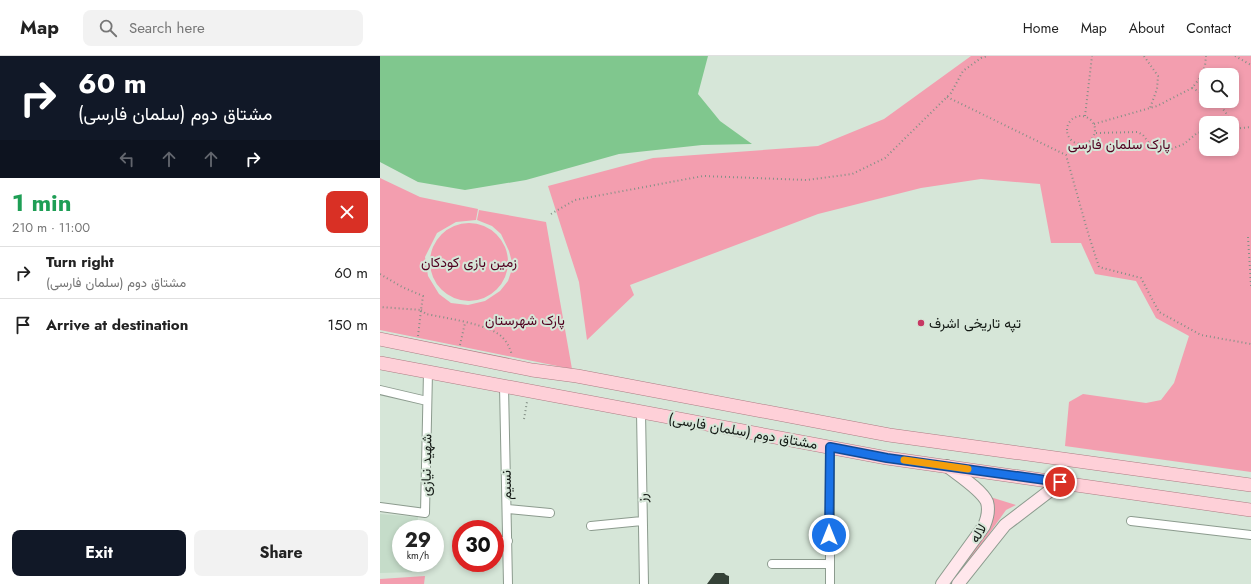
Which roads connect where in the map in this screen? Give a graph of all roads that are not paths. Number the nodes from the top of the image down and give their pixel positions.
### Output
1 (380, 339) edge
2 (380, 363) edge
3 (428, 372) junction
4 (504, 386) junction
5 (380, 390) edge
6 (427, 401) junction
7 (641, 412) junction
8 (830, 447) junction
9 (947, 466) junction
10 (1060, 482) junction
11 (1251, 485) edge
12 (380, 508) edge
13 (507, 509) junction
14 (1251, 510) edge
15 (550, 513) dead end
16 (642, 521) junction
17 (1131, 521) dead end
18 (591, 526) dead end
19 (1251, 535) edge
20 (504, 541) edge
21 (508, 541) junction
22 (772, 564) dead end
23 (829, 564) junction
24 (955, 567) junction
25 (966, 574) junction
26 (508, 584) edge
27 (644, 584) edge
28 (830, 584) edge
29 (942, 584) edge
30 (958, 584) edge

1 - 11 main road, مشتاق دوم (سلمان فارسی)
2 - 3 main road, مشتاق دوم (سلمان فارسی)
3 - 4 main road, مشتاق دوم (سلمان فارسی)
3 - 6 street, شهید نیازی
4 - 7 main road, مشتاق دوم (سلمان فارسی)
4 - 13 street, نسیم
5 - 6 street
6 - 12 street, شهید نیازی
7 - 8 main road, مشتاق دوم (سلمان فارسی)
7 - 16 street, رز
8 - 9 main road, مشتاق دوم (سلمان فارسی)
8 - 23 street
9 - 10 main road, مشتاق دوم (سلمان فارسی)
9 - 24 main road, لاله
10 - 14 main road, مشتاق دوم (سلمان فارسی)
10 - 25 main road, لاله
13 - 15 street
13 - 21 street, نسیم
16 - 18 street
16 - 27 street, رز
17 - 19 street
20 - 21 street
21 - 26 street, نسیم
22 - 23 street
23 - 28 street
24 - 25 main road
24 - 29 main road, لاله
25 - 30 main road, لاله

